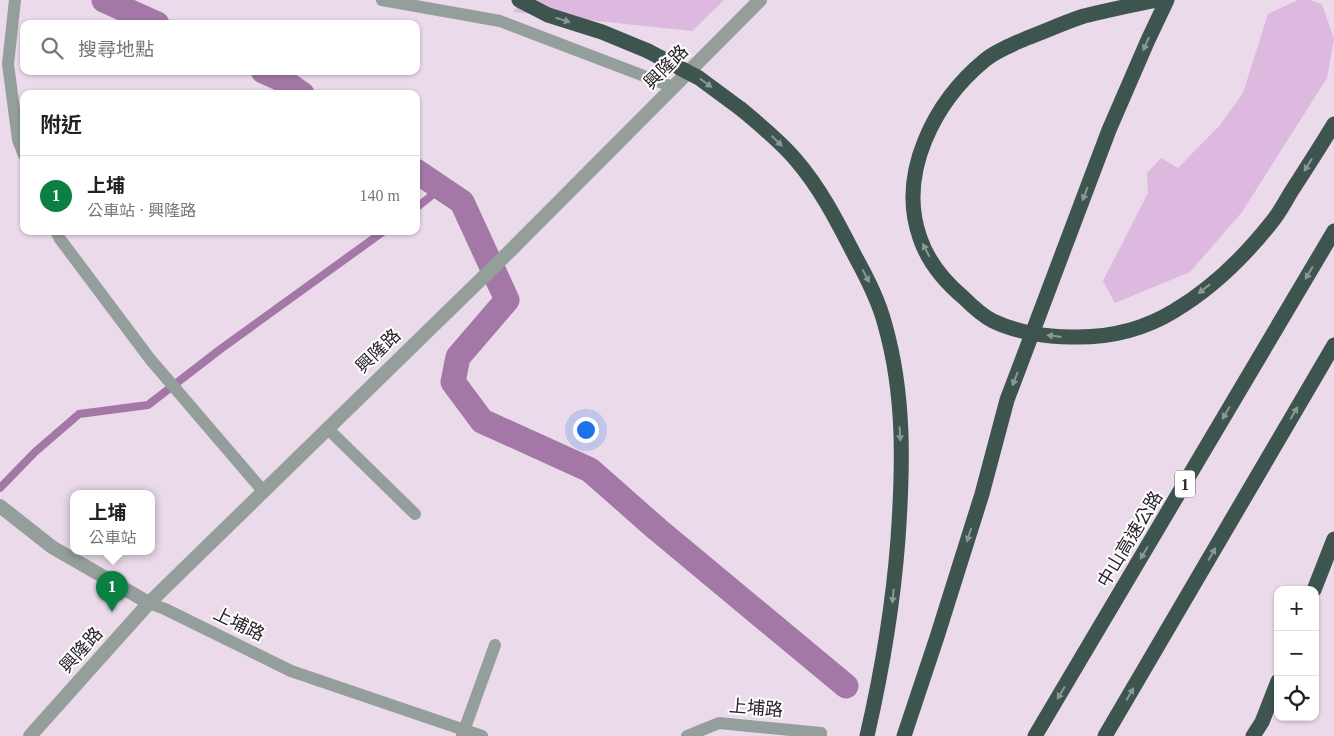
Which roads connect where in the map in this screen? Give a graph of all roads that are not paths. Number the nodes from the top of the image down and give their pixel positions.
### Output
1 (15, 0) edge
2 (382, 0) edge
3 (519, 0) edge
4 (760, 0) edge
5 (1157, 0) edge
6 (1167, 0) edge
7 (673, 86) junction
8 (1334, 124) edge
9 (20, 145) edge
10 (1334, 231) edge
11 (58, 235) edge
12 (1334, 345) edge
13 (327, 428) junction
14 (263, 491) junction
15 (1, 507) edge
16 (415, 514) dead end
17 (1334, 539) edge
18 (1316, 586) edge
19 (149, 603) junction
20 (495, 645) dead end
21 (1274, 691) edge
22 (463, 733) edge
23 (30, 736) edge
24 (482, 736) edge
25 (687, 736) edge
26 (821, 736) edge
27 (867, 736) edge
28 (904, 736) edge
29 (1035, 736) edge
30 (1105, 736) edge
31 (1252, 736) edge

1 - 9 lane
2 - 7 lane
3 -> 27 highway, bridge
4 - 7 street, 興隆路
8 -> 5 highway
6 -> 28 highway, bridge
7 - 13 street, 興隆路
10 -> 29 highway, 中山高速公路 / 1
11 - 14 lane
30 -> 12 highway
13 - 14 street, 興隆路
13 - 16 lane
14 - 19 street, 興隆路
15 - 19 street, 上埔路
17 - 18 highway
19 - 22 lane, 上埔路
19 - 23 street, 興隆路
20 - 22 lane
21 - 31 highway
22 - 24 lane, 上埔路
25 - 26 lane, 上埔路

